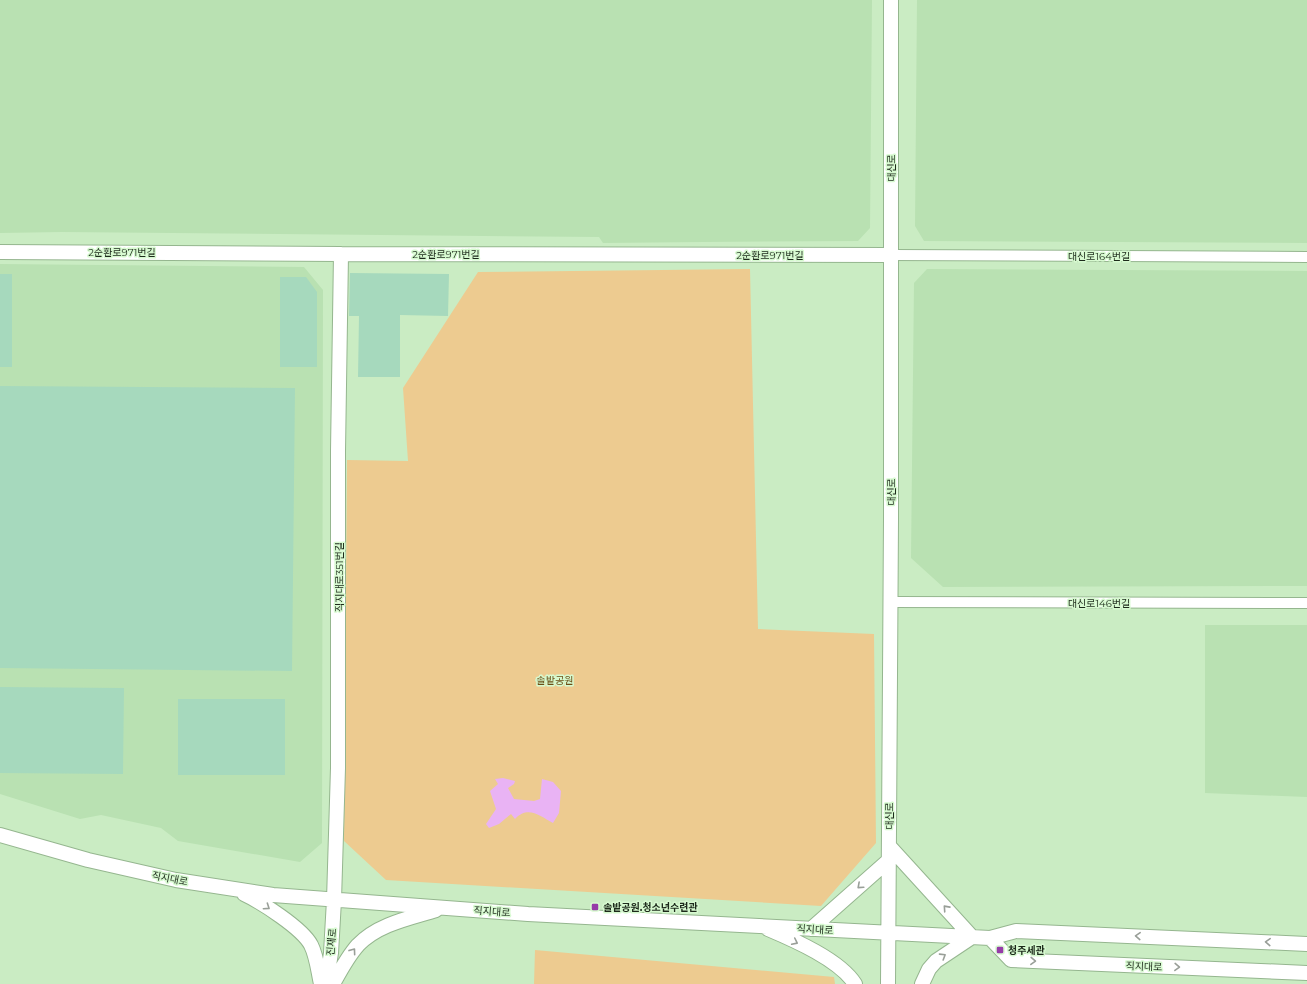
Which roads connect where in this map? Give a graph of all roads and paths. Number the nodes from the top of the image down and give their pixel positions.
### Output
1 (891, 0) edge
2 (0, 252) edge
3 (341, 254) junction
4 (891, 255) junction
5 (1307, 257) edge
6 (891, 602) junction
7 (1307, 603) edge
8 (0, 836) edge
9 (889, 846) junction
10 (889, 860) junction
11 (233, 888) junction
12 (334, 900) junction
13 (443, 908) junction
14 (760, 926) junction
15 (811, 929) junction
16 (888, 933) junction
17 (972, 937) junction
18 (990, 938) junction
19 (1307, 944) edge
20 (1307, 973) edge
21 (320, 984) edge
22 (326, 984) edge
23 (332, 984) edge
24 (855, 984) edge
25 (888, 984) edge
26 (922, 984) edge

1 - 4 street, 대신로
2 - 3 street, 2순환로971번길
3 - 4 street, 2순환로971번길
3 - 12 street, 직지대로351번길
4 - 5 street, 대신로164번길
4 - 6 street, 대신로
6 - 7 street, 대신로146번길
6 - 9 street, 대신로
8 - 11 street, 직지대로
9 - 10 street, 대신로
17 -> 9 street
10 -> 15 street
10 - 16 street, 대신로
11 - 12 street, 직지대로
11 -> 21 street
12 - 13 street, 직지대로
12 - 22 street, 진재로
13 - 14 street, 직지대로
23 -> 13 street
14 - 15 street, 직지대로
14 -> 24 street
15 - 16 street, 직지대로
16 - 17 street, 직지대로
16 - 25 street, 대신로
17 - 18 street, 직지대로
26 -> 17 street
19 -> 18 street, 직지대로
18 -> 20 street, 직지대로

